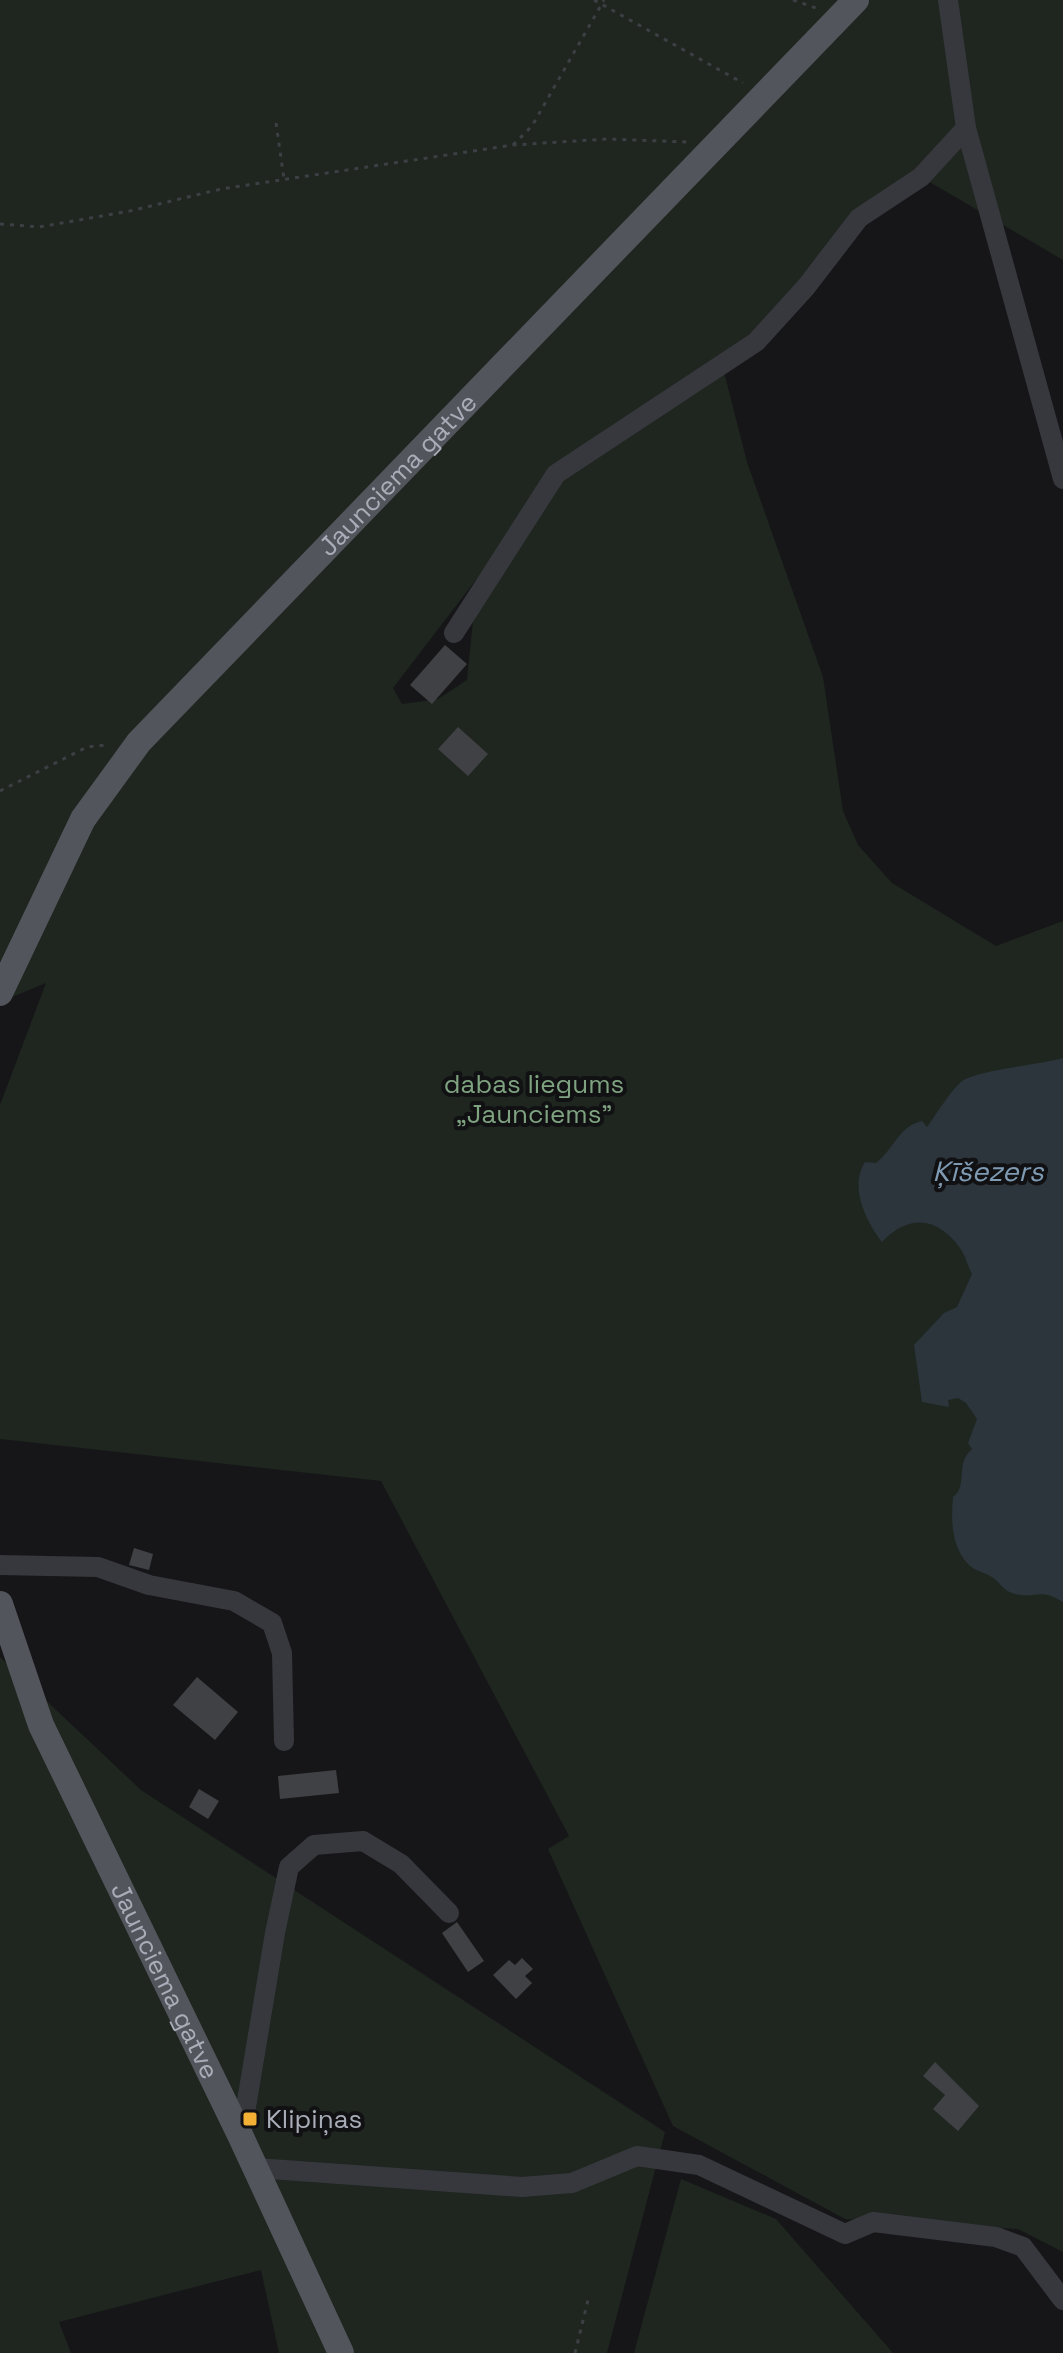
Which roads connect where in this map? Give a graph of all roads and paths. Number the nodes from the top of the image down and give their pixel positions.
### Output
1 (594, 0) edge
2 (856, 0) edge
3 (948, 0) edge
4 (603, 2) edge
5 (762, 97) junction
6 (276, 123) dead end
7 (966, 128) junction
8 (719, 141) junction
9 (513, 145) junction
10 (284, 179) junction
11 (0, 224) edge
12 (1063, 479) edge
13 (454, 633) dead end
14 (139, 742) junction
15 (0, 791) edge
16 (0, 993) edge
17 (0, 1565) edge
18 (0, 1604) edge
19 (284, 1741) dead end
20 (449, 1913) dead end
21 (241, 2137) junction
22 (256, 2168) junction
23 (588, 2300) dead end
24 (1063, 2300) edge
25 (341, 2353) edge
26 (575, 2353) edge

1 - 4 path
2 - 5 main road, Jaunciema gatve
3 - 7 street
4 - 5 path
4 - 9 path
5 - 8 main road, Jaunciema gatve
6 - 10 path
7 - 12 street
7 - 13 street
8 - 9 path
8 - 14 main road, Jaunciema gatve
9 - 10 path
10 - 11 path
14 - 15 path
14 - 16 main road, Jaunciema gatve
17 - 19 street
18 - 21 main road, Jaunciema gatve
20 - 21 street
21 - 22 main road, Jaunciema gatve
22 - 24 street
22 - 25 main road, Jaunciema gatve
23 - 26 path

